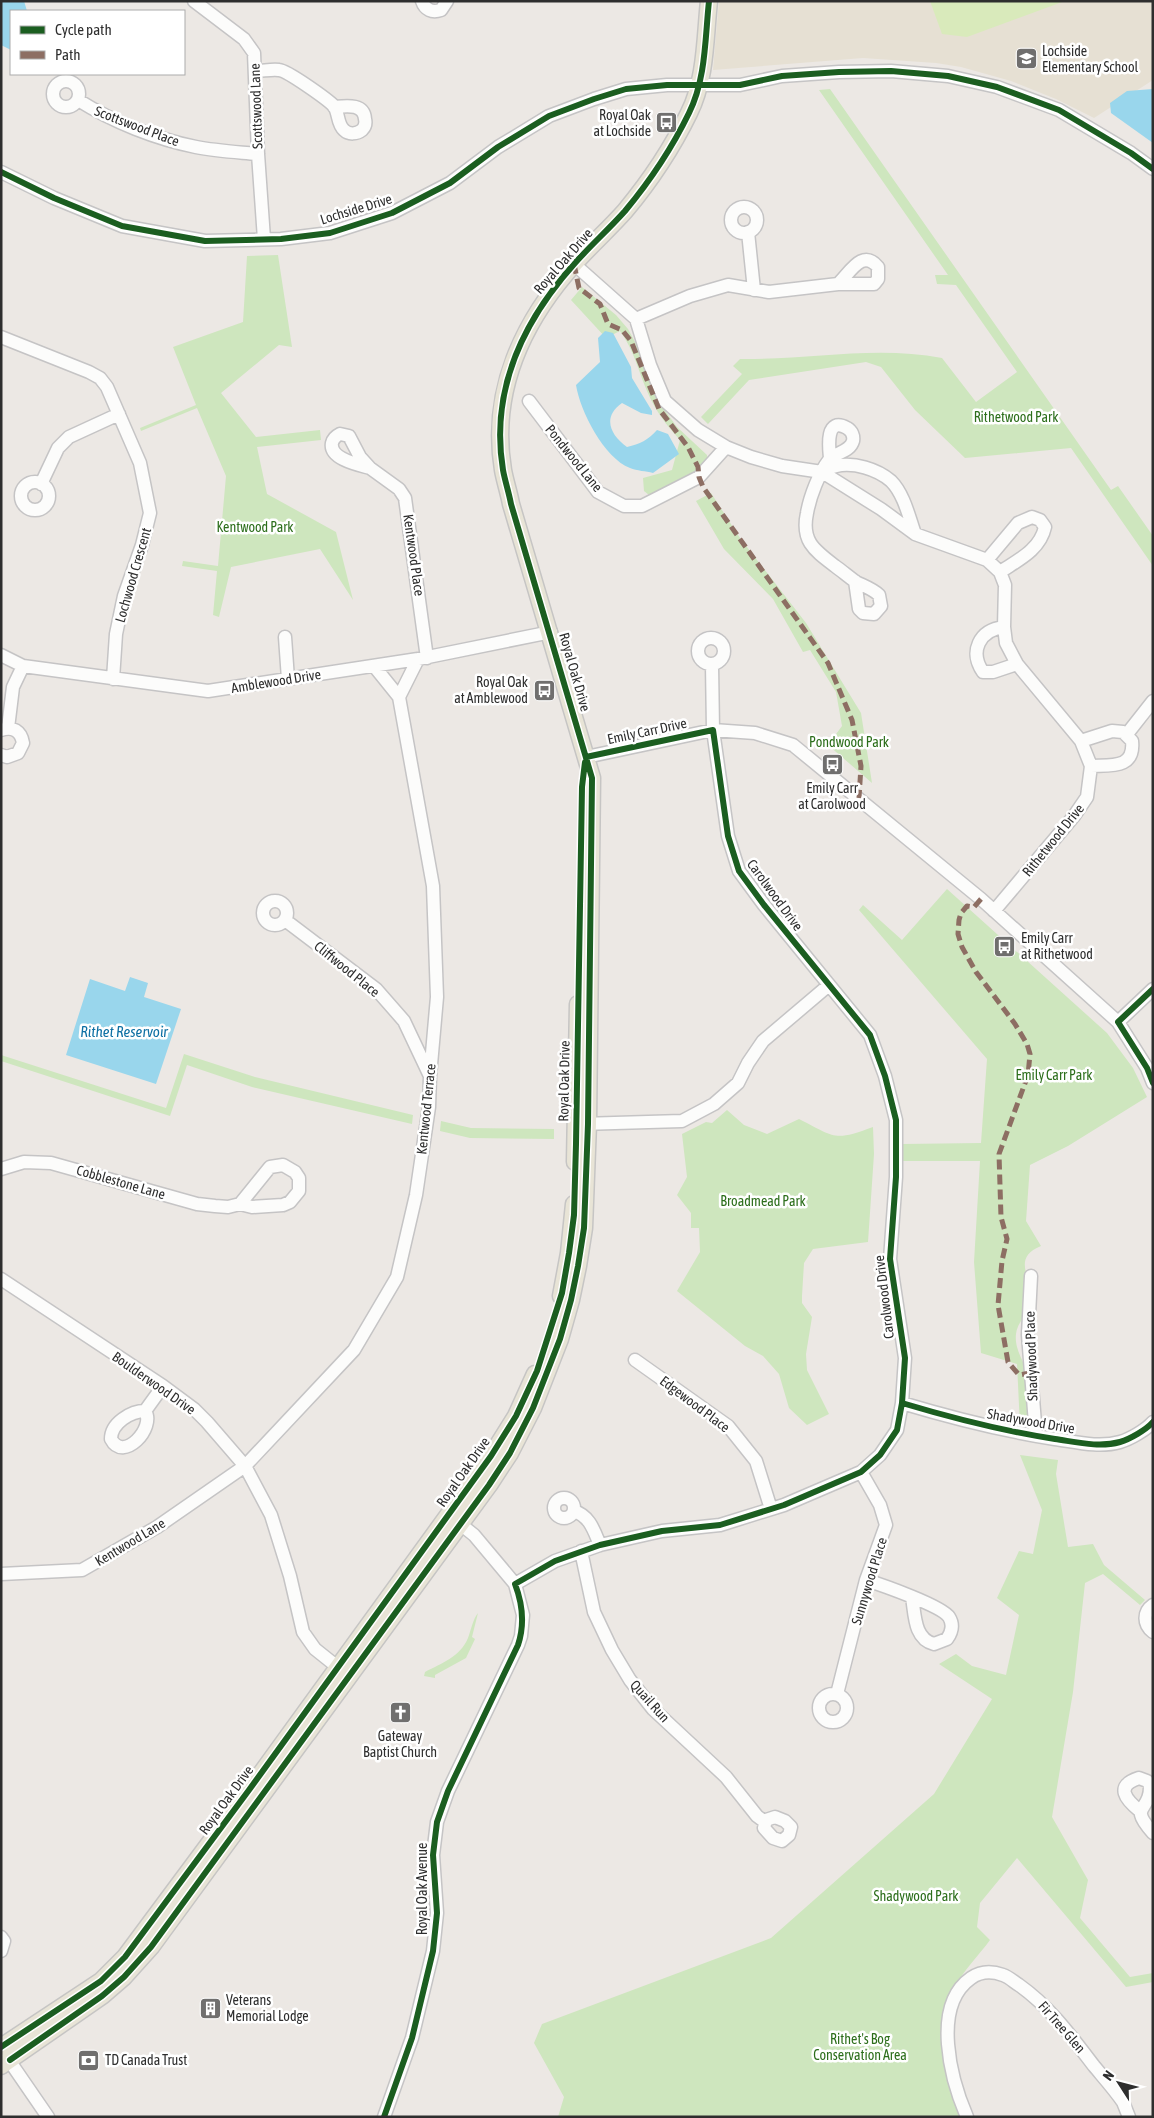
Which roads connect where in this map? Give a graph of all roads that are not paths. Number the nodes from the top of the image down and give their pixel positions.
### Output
1 (194, 1) edge
2 (422, 1) edge
3 (447, 1) edge
4 (709, 1) edge
5 (256, 71) junction
6 (700, 86) junction
7 (78, 100) dead end
8 (334, 107) dead end
9 (258, 154) junction
10 (1153, 168) edge
11 (1, 172) edge
12 (748, 232) dead end
13 (264, 239) junction
14 (574, 264) junction
15 (838, 284) junction
16 (754, 290) junction
17 (636, 319) junction
18 (1, 337) edge
19 (529, 402) dead end
20 (119, 414) junction
21 (726, 447) junction
22 (830, 458) dead end
23 (370, 468) dead end
24 (822, 472) junction
25 (40, 484) dead end
26 (915, 534) junction
27 (987, 560) junction
28 (1000, 572) junction
29 (855, 581) dead end
30 (1004, 627) junction
31 (550, 632) junction
32 (285, 637) dead end
33 (1, 655) edge
34 (423, 659) junction
35 (1018, 664) junction
36 (712, 665) dead end
37 (23, 666) junction
38 (374, 666) junction
39 (113, 679) junction
40 (288, 679) junction
41 (399, 697) junction
42 (1153, 702) edge
43 (4, 729) edge
44 (713, 730) junction
45 (1127, 734) junction
46 (1081, 741) junction
47 (1, 755) edge
48 (586, 757) junction
49 (1091, 766) junction
50 (994, 911) junction
51 (285, 920) dead end
52 (829, 985) junction
53 (1153, 989) edge
54 (1118, 1022) junction
55 (430, 1076) junction
56 (1153, 1083) edge
57 (582, 1124) junction
58 (1, 1169) edge
59 (240, 1204) junction
60 (1031, 1276) dead end
61 (1, 1279) edge
62 (635, 1360) dead end
63 (163, 1386) junction
64 (902, 1403) junction
65 (145, 1411) dead end
66 (1153, 1422) edge
67 (1036, 1436) junction
68 (245, 1466) junction
69 (861, 1472) junction
70 (771, 1509) junction
71 (574, 1511) dead end
72 (454, 1520) junction
73 (600, 1545) junction
74 (581, 1551) junction
75 (1, 1574) edge
76 (866, 1580) junction
77 (515, 1584) junction
78 (912, 1597) dead end
79 (1153, 1605) edge
80 (1153, 1632) edge
81 (343, 1672) junction
82 (837, 1694) dead end
83 (1140, 1811) dead end
84 (765, 1822) dead end
85 (1153, 1833) edge
86 (1, 1937) edge
87 (1, 1951) edge
88 (3, 2055) edge
89 (48, 2117) edge
90 (384, 2117) edge
91 (967, 2117) edge
92 (1129, 2117) edge

1 - 5 street, Scottswood Lane
2 - 3 street
4 - 6 main road, Royal Oak Drive
5 - 8 street
5 - 9 street, Scottswood Lane
6 - 10 street, Lochside Drive
6 - 13 street, Lochside Drive
6 - 14 main road, Royal Oak Drive
7 - 9 street, Scottswood Place
9 - 13 street, Scottswood Lane
11 - 13 street, Lochside Drive
12 - 16 street
14 - 17 street
14 - 31 main road, Royal Oak Drive
15 - 15 street
15 - 16 street
16 - 17 street
17 - 21 street
18 - 20 street, Lochwood Crescent
19 - 21 street, Pondwood Lane
20 - 25 street
20 - 39 street, Lochwood Crescent
21 - 24 street
22 - 24 street
23 - 34 street, Kentwood Place
24 - 26 street
24 - 26 street
24 - 29 street
26 - 27 street
27 - 28 street
27 - 28 street
28 - 30 street, Rithetwood Drive
30 - 35 street, Rithetwood Drive
30 - 35 street
31 - 34 street, Amblewood Drive
31 - 48 main road, Royal Oak Drive
32 - 40 street
33 - 37 street, Amblewood Drive
34 - 38 street, Amblewood Drive
34 - 41 street
35 - 46 street, Rithetwood Drive
36 - 44 street, Carolwood Drive
37 - 39 street, Amblewood Drive
37 - 43 street
38 - 40 street, Amblewood Drive
38 - 41 street, Kentwood Terrace
39 - 40 street, Amblewood Drive
41 - 55 street, Kentwood Terrace
42 - 45 street
43 - 47 street
44 - 48 street, Emily Carr Drive
44 - 50 street, Emily Carr Drive
44 - 52 street, Carolwood Drive
45 - 46 street
45 - 49 street
46 - 49 street, Rithetwood Drive
48 - 57 main road, Royal Oak Drive
49 - 50 street, Rithetwood Drive
50 - 54 street, Emily Carr Drive
51 - 55 street, Cliffwood Place
52 - 57 street
52 - 64 street, Carolwood Drive
53 - 54 street
54 - 56 street, Emily Carr Drive
55 - 68 street, Kentwood Terrace
57 - 72 main road, Royal Oak Drive
58 - 59 street, Cobblestone Lane
59 - 59 street, Cobblestone Lane
60 - 67 street, Shadywood Place
61 - 63 street, Boulderwood Drive
62 - 70 street, Edgewood Place
63 - 65 street
63 - 68 street, Boulderwood Drive
64 - 67 street, Shadywood Drive
64 - 69 street, Carolwood Drive
66 - 67 street, Shadywood Drive
68 - 75 street, Kentwood Lane
68 - 81 street, Boulderwood Drive
69 - 70 street, Carolwood Drive
69 - 76 street, Sunnywood Place
70 - 73 street, Carolwood Drive
71 - 73 street
72 - 77 street, Royal Oak Avenue
72 - 81 main road, Royal Oak Drive
73 - 74 street, Carolwood Drive
74 - 77 street, Carolwood Drive
74 - 84 street, Quail Run
76 - 78 street
76 - 82 street, Sunnywood Place
77 - 90 street, Royal Oak Avenue
79 - 80 street
81 - 88 main road, Royal Oak Drive
83 - 85 street
86 - 87 street
88 - 89 street
91 - 92 street, Fir Tree Glen

